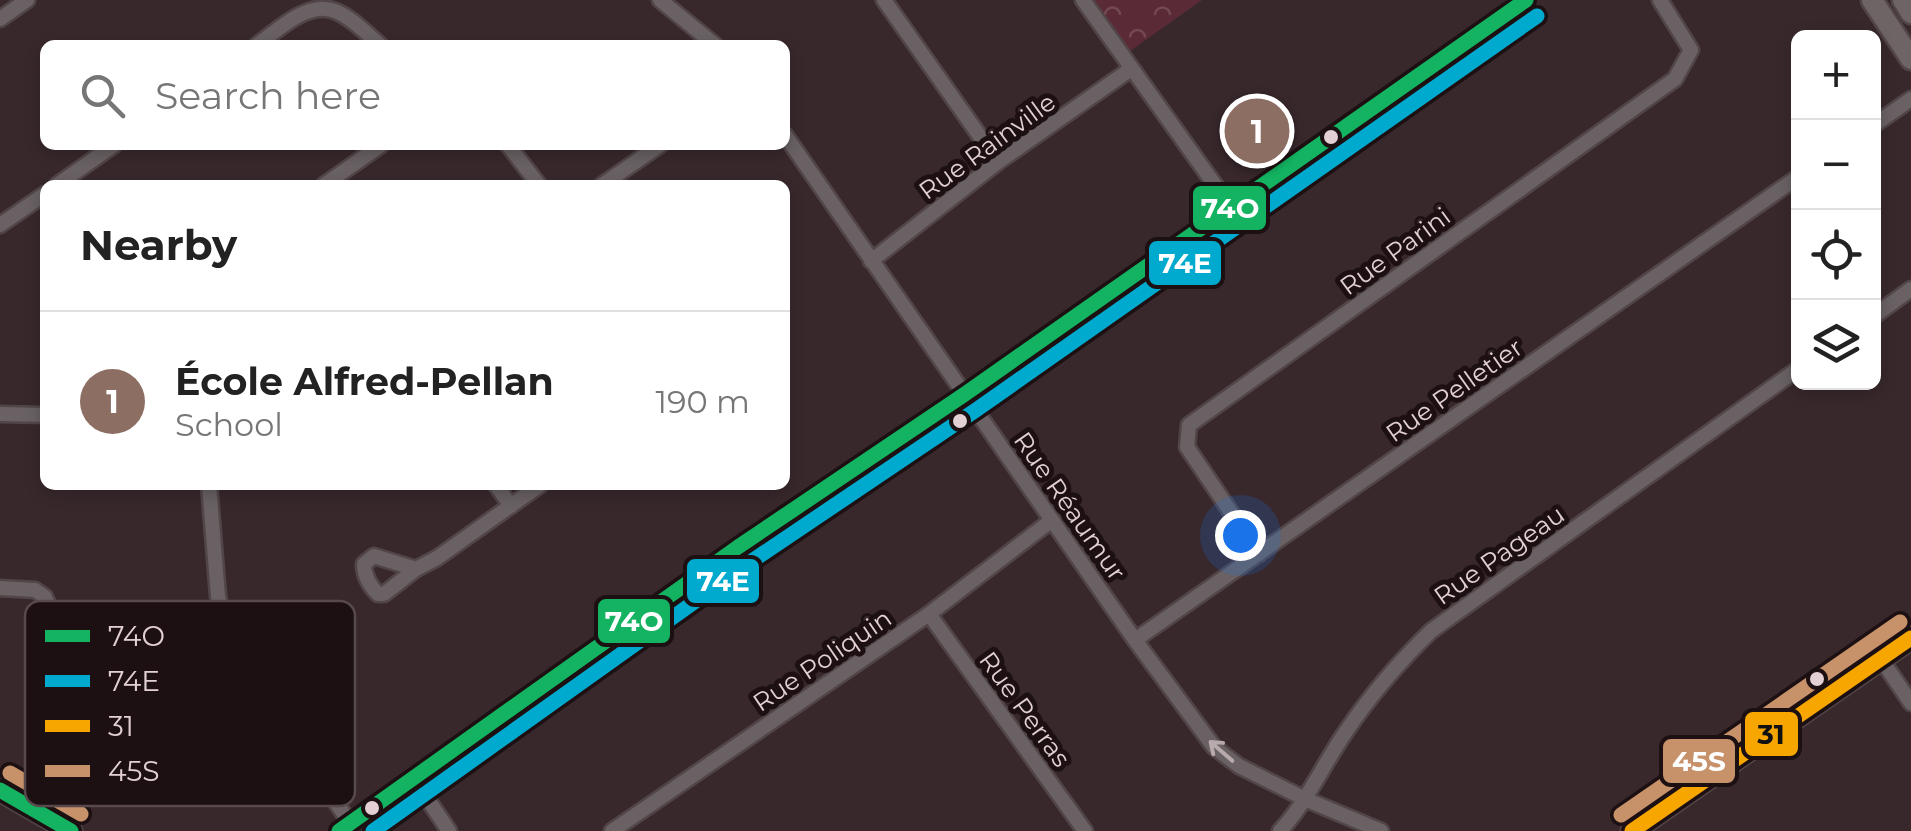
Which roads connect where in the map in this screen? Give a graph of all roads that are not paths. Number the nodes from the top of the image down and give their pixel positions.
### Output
1 (27, 0) edge
2 (660, 0) edge
3 (884, 0) edge
4 (1083, 0) edge
5 (1526, 0) edge
6 (1660, 0) edge
7 (1872, 0) edge
8 (1903, 0) edge
9 (1911, 13) edge
10 (0, 19) edge
11 (265, 40) edge
12 (373, 40) edge
13 (710, 40) edge
14 (1911, 59) edge
15 (1132, 69) junction
16 (1911, 99) edge
17 (1881, 120) edge
18 (790, 141) edge
19 (107, 150) edge
20 (374, 150) edge
21 (512, 150) edge
22 (653, 150) edge
23 (998, 162) junction
24 (64, 180) edge
25 (331, 180) edge
26 (535, 180) edge
27 (609, 180) edge
28 (1791, 183) edge
29 (40, 197) edge
30 (1230, 206) junction
31 (0, 225) edge
32 (871, 261) junction
33 (1911, 289) edge
34 (1881, 311) edge
35 (1791, 374) edge
36 (965, 394) junction
37 (0, 414) edge
38 (40, 415) edge
39 (209, 490) edge
40 (499, 490) edge
41 (533, 490) edge
42 (510, 506) junction
43 (1052, 520) junction
44 (1259, 554) junction
45 (416, 569) dead end
46 (0, 588) edge
47 (46, 601) edge
48 (219, 601) edge
49 (929, 614) junction
50 (1911, 638) edge
51 (1135, 640) junction
52 (1881, 659) junction
53 (1911, 703) edge
54 (414, 779) junction
55 (0, 790) edge
56 (1305, 799) junction
57 (25, 804) edge
58 (28, 806) edge
59 (54, 806) edge
60 (47, 817) junction
61 (344, 827) edge
62 (71, 831) edge
63 (449, 831) edge
64 (612, 831) edge
65 (1085, 831) edge
66 (1280, 831) edge
67 (1381, 831) edge
68 (1632, 831) edge

1 - 10 street
2 - 13 street
3 - 23 street
4 - 15 street
5 - 30 street
6 - 44 street, Rue Parini
7 - 14 street
8 - 9 street
11 - 12 street
15 - 23 street, Rue Rainville
15 - 30 street
16 - 17 street
18 - 32 street, Rue Réaumur
19 - 24 street
20 - 25 street
21 - 26 street
22 - 27 street
23 - 32 street, Rue Rainville
28 - 44 street, Rue Pelletier
29 - 31 street
30 - 36 street
32 - 36 street, Rue Réaumur
33 - 34 street
35 - 56 street, Rue Pageau
36 - 43 street, Rue Réaumur
36 - 54 street
37 - 38 street
39 - 48 street
40 - 42 street
41 - 42 street
42 - 45 street
43 - 49 street, Rue Poliquin
43 - 51 street, Rue Réaumur
44 - 51 street, Rue Pelletier
46 - 47 street
49 - 64 street, Rue Poliquin
49 - 65 street, Rue Perras
50 - 52 street
56 -> 51 street, Rue Réaumur
52 - 53 street
52 - 68 street
54 - 61 street
54 - 63 street
55 - 57 street
56 - 66 street, Rue Pageau
56 - 67 street, Rue Réaumur
58 - 60 street
59 - 60 street
60 - 62 street

